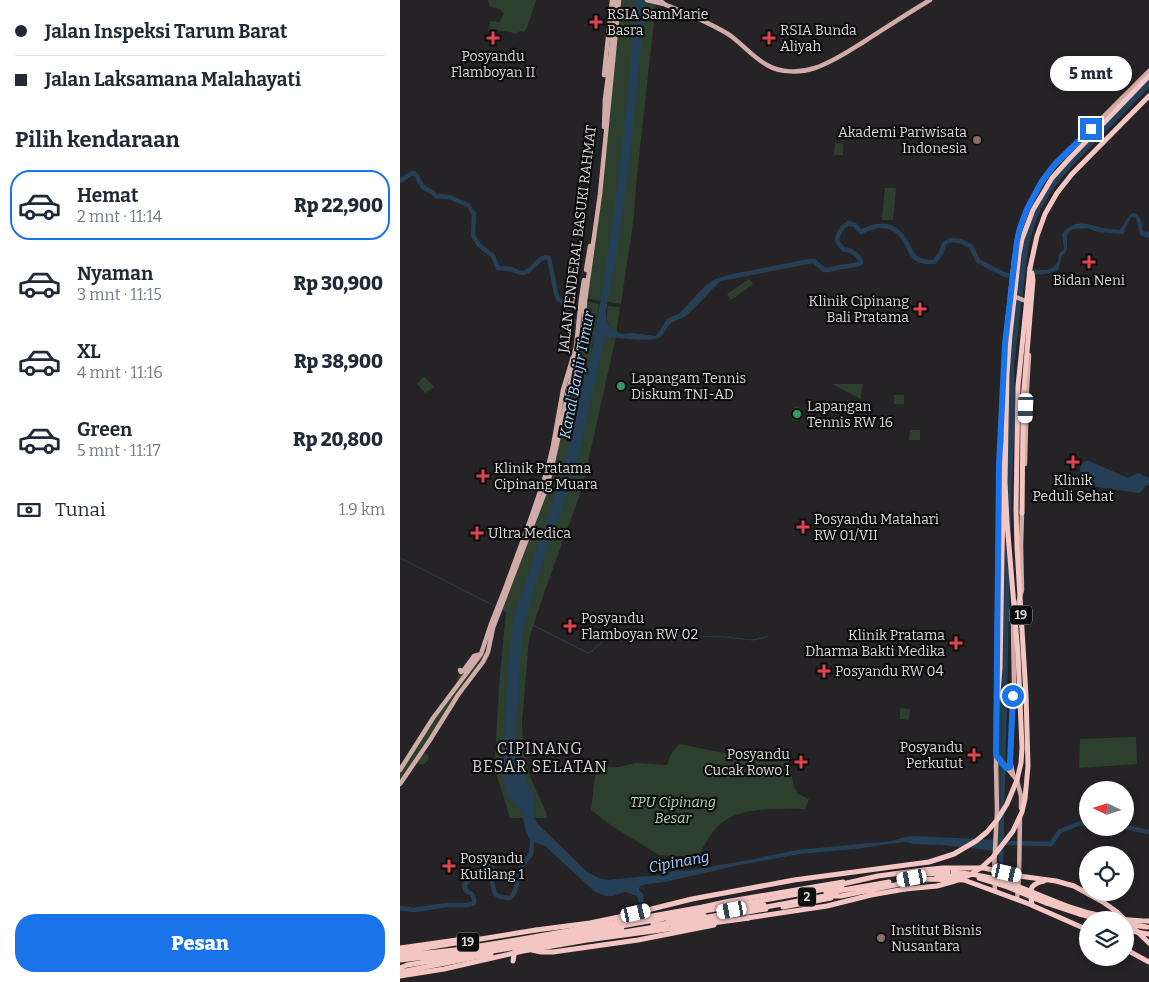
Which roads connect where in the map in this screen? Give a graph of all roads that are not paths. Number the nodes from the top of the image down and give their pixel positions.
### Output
1 (612, 0) edge
2 (618, 0) edge
3 (647, 0) edge
4 (659, 0) edge
5 (930, 0) edge
6 (666, 5) junction
7 (619, 7) junction
8 (610, 18) junction
9 (1149, 71) edge
10 (608, 75) junction
11 (1149, 76) edge
12 (1149, 96) edge
13 (598, 97) dead end
14 (605, 99) junction
15 (1030, 268) junction
16 (1012, 278) junction
17 (1013, 297) junction
18 (582, 315) junction
19 (1008, 318) junction
20 (1006, 421) junction
21 (1022, 513) junction
22 (498, 609) junction
23 (481, 654) junction
24 (460, 670) dead end
25 (473, 675) junction
26 (997, 699) junction
27 (996, 755) junction
28 (1000, 762) junction
29 (1010, 763) junction
30 (996, 766) junction
31 (1006, 767) junction
32 (401, 769) edge
33 (410, 769) junction
34 (1013, 774) junction
35 (400, 775) edge
36 (401, 782) edge
37 (984, 868) junction
38 (994, 870) junction
39 (1019, 876) junction
40 (937, 879) junction
41 (1049, 880) junction
42 (852, 882) junction
43 (995, 891) junction
44 (755, 893) dead end
45 (841, 896) junction
46 (751, 899) junction
47 (1017, 899) junction
48 (1046, 903) junction
49 (1032, 905) junction
50 (694, 913) junction
51 (1079, 914) edge
52 (1079, 917) edge
53 (749, 918) junction
54 (1147, 923) edge
55 (653, 924) junction
56 (1134, 924) edge
57 (1079, 926) edge
58 (536, 930) junction
59 (1134, 932) edge
60 (1149, 934) edge
61 (1149, 943) edge
62 (493, 944) junction
63 (400, 948) edge
64 (525, 948) junction
65 (515, 950) junction
66 (400, 952) edge
67 (495, 953) junction
68 (430, 954) junction
69 (1134, 954) edge
70 (478, 956) junction
71 (400, 958) edge
72 (455, 960) junction
73 (513, 961) dead end
74 (430, 962) junction
75 (1149, 962) edge
76 (481, 966) dead end
77 (400, 967) edge
78 (400, 972) edge
79 (400, 976) edge

1 - 8 main road, JALAN JENDERAL BASUKI RAHMAT
2 - 7 main road, JALAN JENDERAL BASUKI RAHMAT
2 - 10 main road, JALAN JENDERAL BASUKI RAHMAT, bridge
3 - 6 main road
4 - 6 main road
5 - 6 main road
7 - 8 main road
7 - 10 main road, JALAN JENDERAL BASUKI RAHMAT
8 - 10 main road, JALAN JENDERAL BASUKI RAHMAT
9 - 16 main road
10 - 14 main road, JALAN JENDERAL BASUKI RAHMAT
10 - 18 main road, JALAN JENDERAL BASUKI RAHMAT
11 - 20 highway, 19, bridge
12 - 15 highway, 19
13 - 14 main road
14 - 18 main road, JALAN JENDERAL BASUKI RAHMAT
15 - 21 highway, bridge
15 - 53 highway, 19, bridge
16 - 17 main road
16 - 19 main road
17 - 19 main road
17 - 21 main road, bridge
18 - 22 main road, JALAN JENDERAL BASUKI RAHMAT
19 - 26 main road
20 - 26 highway, bridge
20 - 58 highway, 19, bridge
21 - 29 main road
22 - 23 main road, JALAN JENDERAL BASUKI RAHMAT
22 - 25 main road, JALAN JENDERAL BASUKI RAHMAT
23 - 24 main road
23 - 25 main road
23 - 32 main road, JALAN JENDERAL BASUKI RAHMAT
25 - 33 main road, JALAN JENDERAL BASUKI RAHMAT
26 - 27 main road
27 - 28 main road
27 - 30 main road
28 - 30 main road
28 - 31 main road
29 - 31 main road
29 - 34 main road
30 - 38 main road
31 - 34 main road
32 - 33 main road
33 - 36 main road, JALAN JENDERAL BASUKI RAHMAT
34 - 39 main road
35 - 36 main road
37 - 38 highway
37 - 40 highway
37 - 42 highway
38 - 39 highway
38 - 43 main road
39 - 41 highway
39 - 47 main road
40 - 43 highway
40 - 45 highway
41 - 49 highway
41 - 61 highway
42 - 46 highway
42 - 50 highway, bridge
43 - 47 highway
44 - 46 highway
45 - 55 highway, bridge
45 - 64 highway
46 - 62 highway
47 - 49 highway
48 - 51 highway, 2
48 - 52 highway
48 - 55 highway, 2, bridge
49 - 57 highway
50 - 54 highway, 2, bridge
50 - 71 highway, 2, bridge
53 - 64 highway, bridge
53 - 79 highway, 19, bridge
54 - 56 highway, 2, bridge
55 - 77 highway, 2, bridge
58 - 63 highway
58 - 66 highway, 19
59 - 60 highway, bridge
62 - 67 highway
62 - 68 highway
64 - 65 highway
65 - 67 highway
65 - 73 highway
67 - 70 highway
68 - 71 highway
68 - 74 highway
69 - 75 highway
70 - 72 highway
70 - 76 highway
72 - 74 highway
72 - 78 highway
74 - 77 highway

